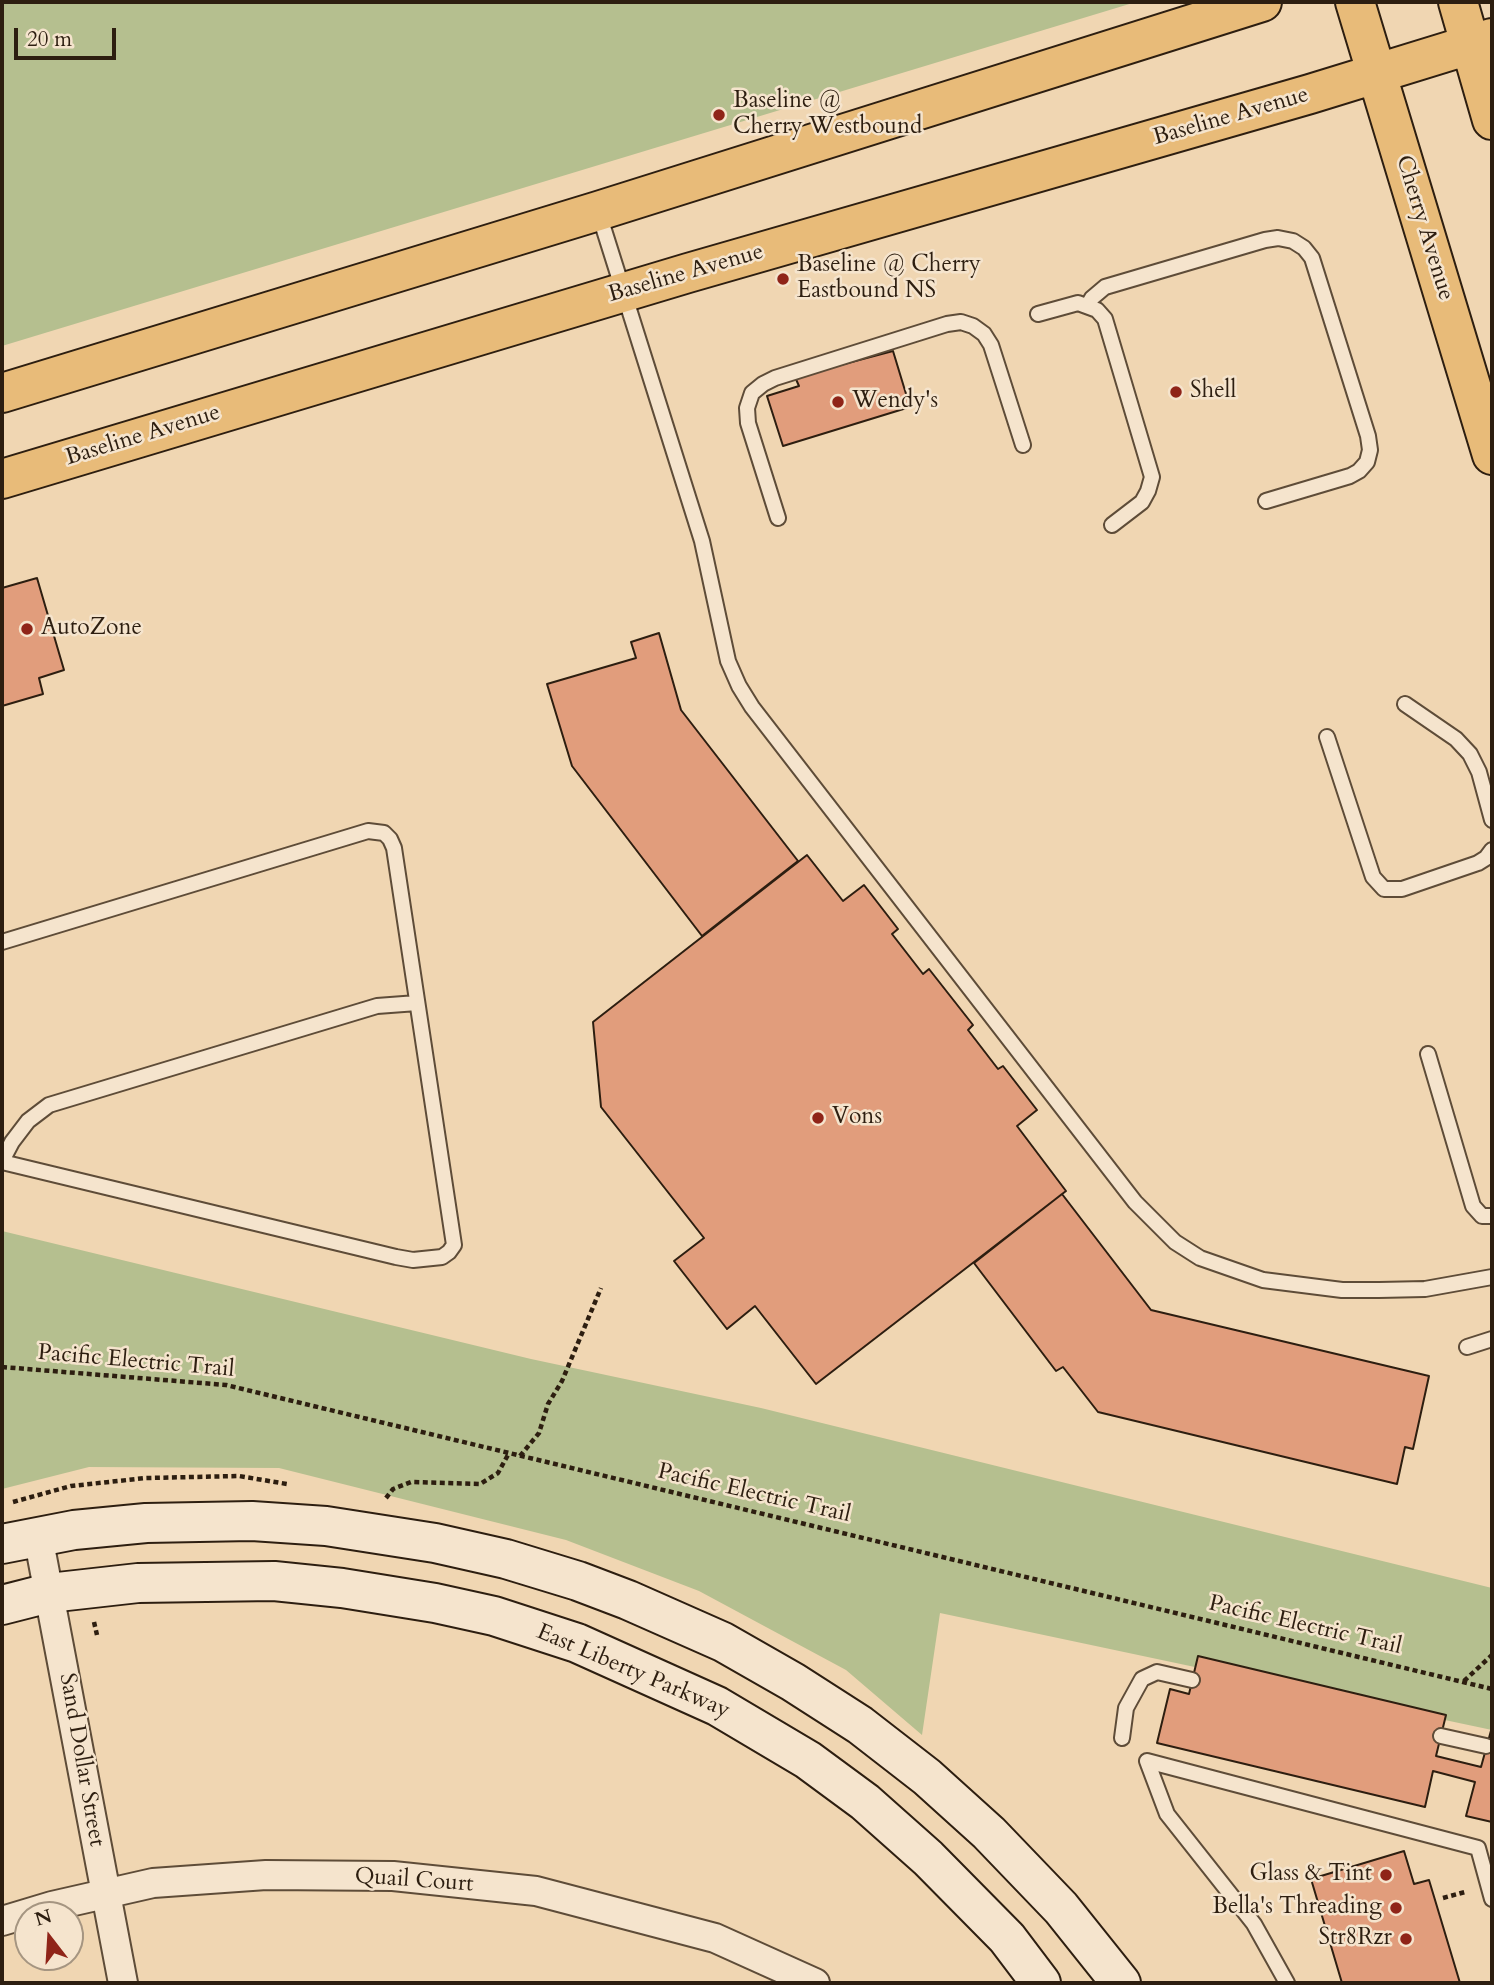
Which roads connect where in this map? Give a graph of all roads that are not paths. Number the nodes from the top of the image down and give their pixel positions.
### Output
1 (1262, 2) edge
2 (1355, 2) edge
3 (1458, 2) edge
4 (1481, 42) edge
5 (1378, 74) junction
6 (1492, 120) edge
7 (598, 211) junction
8 (624, 292) junction
9 (1088, 305) junction
10 (1038, 314) dead end
11 (2, 393) edge
12 (1023, 445) dead end
13 (1492, 455) edge
14 (2, 478) edge
15 (1266, 501) dead end
16 (778, 519) dead end
17 (1112, 524) dead end
18 (1405, 704) dead end
19 (1327, 737) dead end
20 (1492, 820) edge
21 (1492, 850) edge
22 (2, 942) edge
23 (417, 1003) junction
24 (1428, 1054) dead end
25 (2, 1162) edge
26 (1492, 1216) edge
27 (1492, 1276) edge
28 (1492, 1339) edge
29 (1467, 1347) dead end
30 (20, 1540) edge
31 (50, 1593) junction
32 (2, 1605) edge
33 (1192, 1681) dead end
34 (1441, 1736) dead end
35 (1122, 1738) dead end
36 (1486, 1746) dead end
37 (105, 1893) junction
38 (1492, 1899) edge
39 (2, 1922) edge
40 (123, 1983) edge
41 (815, 1983) edge
42 (1041, 1983) edge
43 (1121, 1983) edge
44 (1287, 1983) edge

1 - 7 main road
2 - 5 main road, Cherry Avenue
3 - 4 main road
4 - 5 main road, Baseline Avenue
4 - 6 main road
5 - 8 main road, Baseline Avenue
5 - 13 main road, Cherry Avenue
7 - 8 lane
7 - 11 main road
8 - 14 main road, Baseline Avenue
8 - 27 lane
9 - 10 lane
9 - 15 lane
9 - 17 lane
12 - 16 lane
18 - 20 lane
19 - 21 lane
22 - 23 lane
23 - 25 lane
23 - 25 lane
24 - 26 lane
28 - 29 lane
30 - 31 street, Sand Dollar Street
30 - 43 street
31 - 32 street, East Liberty Parkway
31 - 37 street, Sand Dollar Street
31 - 42 street, East Liberty Parkway
33 - 35 lane
34 - 36 lane
37 - 39 street, Quail Court
37 - 40 street, Sand Dollar Street
37 - 41 street, Quail Court
38 - 44 lane

